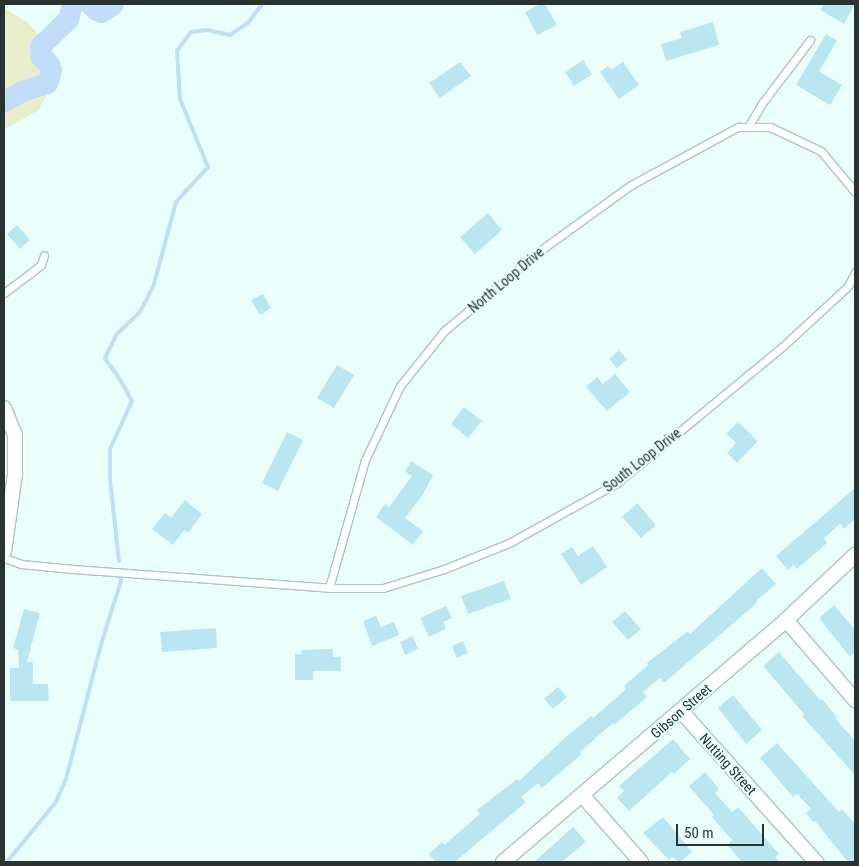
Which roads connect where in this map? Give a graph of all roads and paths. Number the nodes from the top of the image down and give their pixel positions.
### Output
1 (810, 40) dead end
2 (748, 127) junction
3 (855, 192) edge
4 (44, 254) dead end
5 (855, 272) edge
6 (4, 293) edge
7 (4, 408) edge
8 (4, 551) edge
9 (855, 555) edge
10 (4, 558) edge
11 (329, 588) junction
12 (786, 620) junction
13 (855, 700) edge
14 (681, 711) junction
15 (582, 796) junction
16 (503, 862) edge
17 (641, 862) edge
18 (816, 862) edge

1 - 2 lane
2 - 3 lane, North Loop Drive
2 - 11 lane, North Loop Drive
4 - 6 lane
5 - 11 lane, South Loop Drive
7 - 8 street
9 - 12 street, Gibson Street
10 - 11 lane, South Loop Drive
12 - 13 street
12 - 14 street, Gibson Street
14 - 15 street, Gibson Street
14 - 18 street, Nutting Street
15 - 16 street, Gibson Street
15 - 17 street

